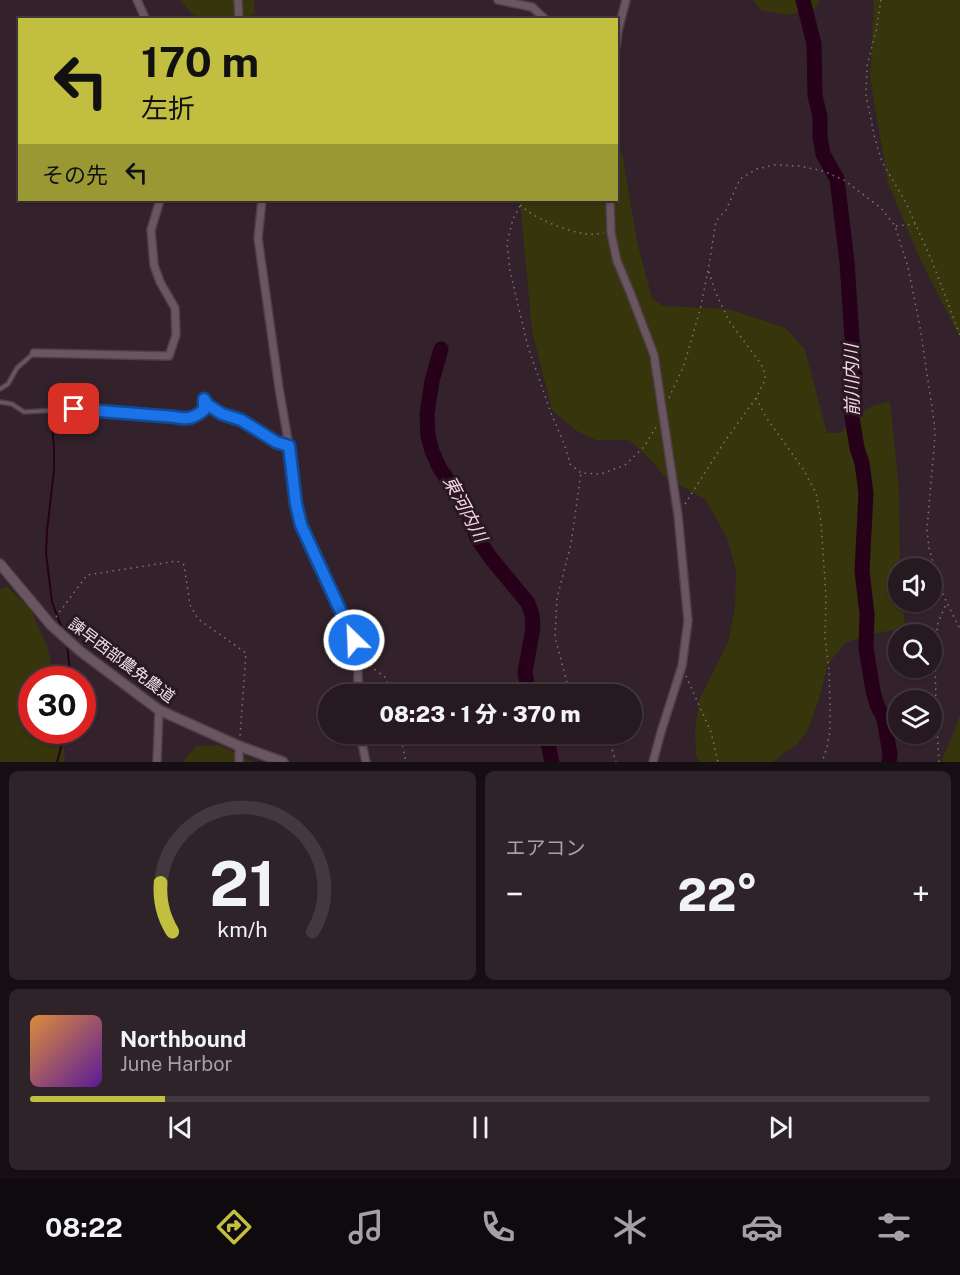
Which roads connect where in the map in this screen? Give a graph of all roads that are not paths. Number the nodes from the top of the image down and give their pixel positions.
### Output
1 (137, 0) edge
2 (238, 0) edge
3 (498, 0) edge
4 (626, 0) edge
5 (145, 18) edge
6 (239, 18) edge
7 (544, 18) edge
8 (618, 31) edge
9 (160, 201) edge
10 (262, 201) edge
11 (610, 201) edge
12 (34, 353) joint
13 (0, 389) edge
14 (0, 402) edge
15 (289, 446) junction
16 (0, 564) edge
17 (358, 684) edge
18 (159, 710) junction
19 (362, 744) edge
20 (239, 746) junction
21 (157, 762) edge
22 (240, 762) edge
23 (283, 762) edge
24 (366, 762) edge
25 (653, 762) edge

1 - 5 street
2 - 6 street
3 - 7 street
4 - 8 street
9 - 12 street
10 - 15 street
11 - 25 street
12 - 13 lane
14 - 15 lane
15 - 17 street
16 - 18 street, 諫早西部農免農道
18 - 20 street, 諫早西部農免農道
18 - 21 street
19 - 24 street
20 - 22 street
20 - 23 street, 諫早西部農免農道

